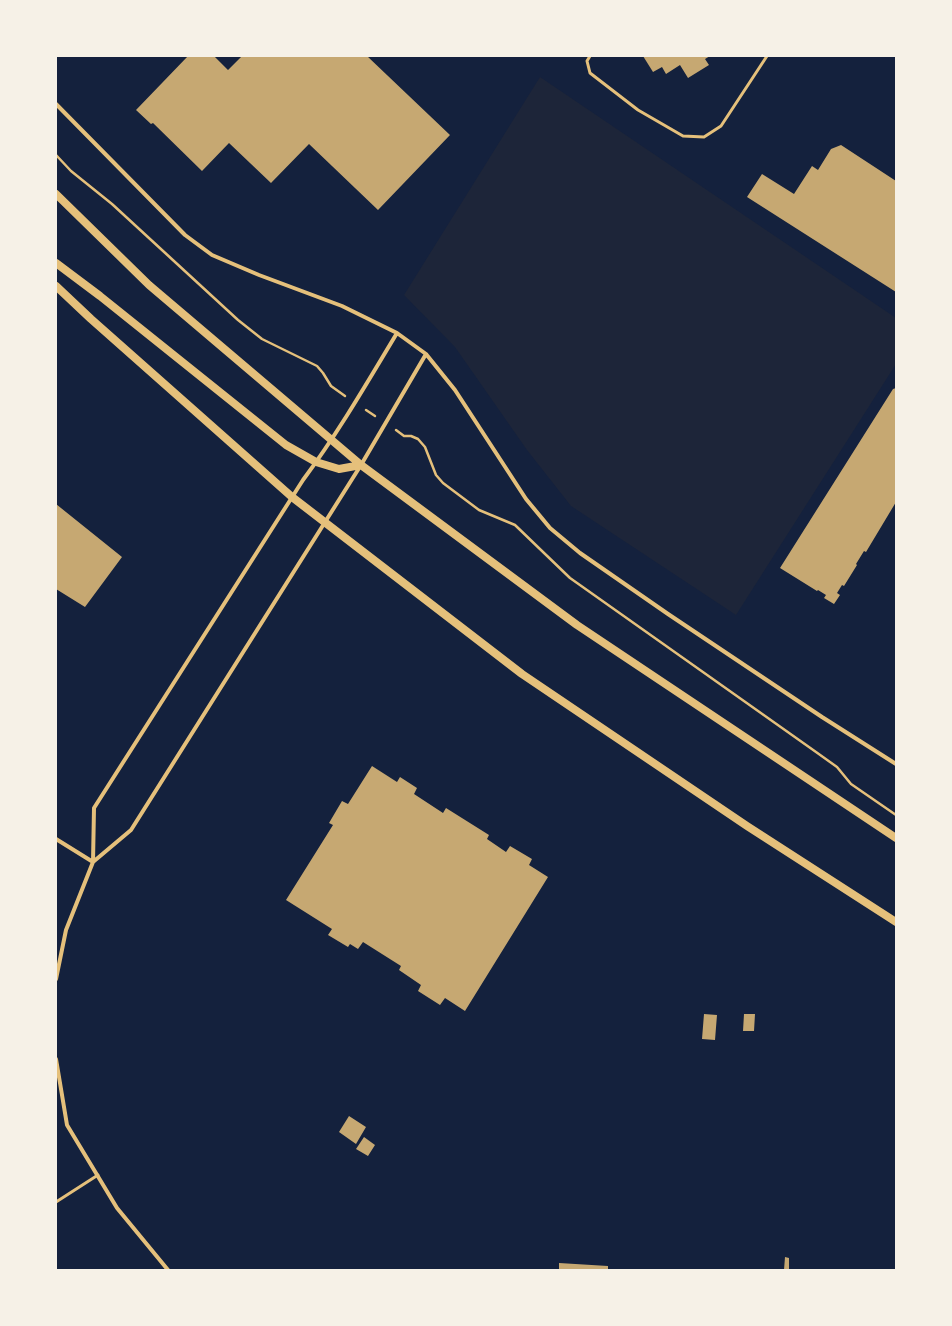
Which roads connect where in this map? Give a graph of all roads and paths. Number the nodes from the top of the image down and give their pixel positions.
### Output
1 (590, 56) edge
2 (767, 56) edge
3 (56, 104) edge
4 (56, 155) edge
5 (56, 194) edge
6 (56, 262) edge
7 (56, 286) edge
8 (397, 333) junction
9 (426, 354) junction
10 (331, 386) dead end
11 (404, 436) dead end
12 (331, 440) junction
13 (316, 462) junction
14 (361, 465) junction
15 (292, 497) junction
16 (325, 522) junction
17 (896, 764) edge
18 (896, 815) edge
19 (896, 838) edge
20 (56, 839) edge
21 (93, 862) junction
22 (896, 922) edge
23 (56, 979) edge
24 (56, 1059) edge
25 (98, 1175) junction
26 (56, 1202) edge
27 (168, 1270) edge

1 - 2 lane
3 - 8 street
4 - 10 path
5 - 12 main road
6 - 13 main road
7 - 15 main road
8 - 9 street
8 - 12 street
9 - 14 street
9 - 17 street
11 - 18 path
12 - 13 street
12 - 14 main road
13 - 14 main road
13 - 15 street
14 - 16 street
14 - 19 main road
15 - 16 main road
15 - 21 street
16 - 21 street
16 - 22 main road
20 - 21 street
21 - 23 street
24 - 25 street
25 - 26 lane
25 - 27 street

